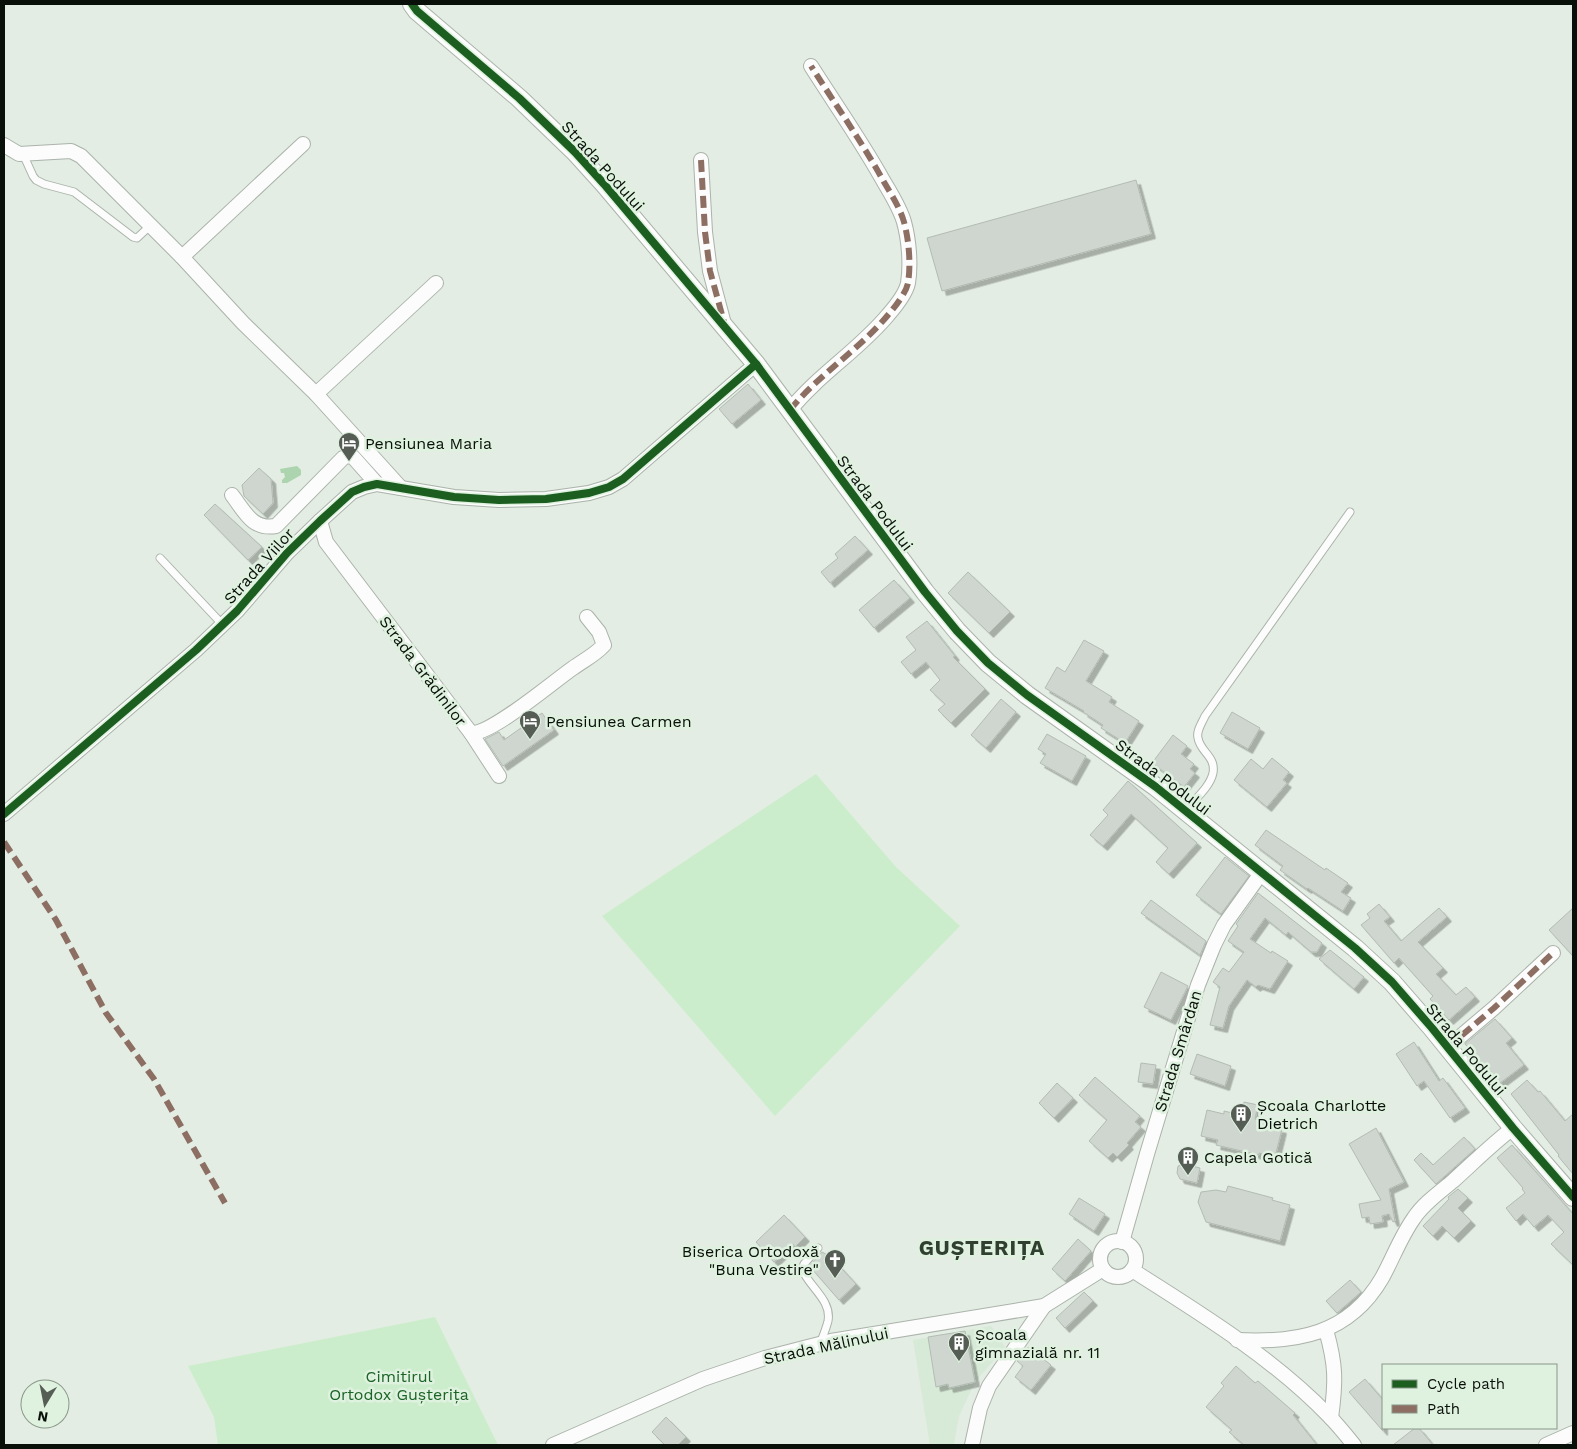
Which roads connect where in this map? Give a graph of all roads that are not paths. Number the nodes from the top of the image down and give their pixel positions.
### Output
1 (411, 6) edge
2 (811, 66) dead end
3 (303, 144) dead end
4 (4, 145) edge
5 (23, 154) junction
6 (701, 160) dead end
7 (151, 225) junction
8 (182, 257) junction
9 (436, 283) dead end
10 (724, 325) junction
11 (756, 364) junction
12 (316, 394) junction
13 (790, 410) junction
14 (377, 484) junction
15 (402, 488) junction
16 (232, 495) dead end
17 (1350, 512) dead end
18 (320, 521) junction
19 (160, 558) dead end
20 (587, 616) dead end
21 (223, 625) junction
22 (471, 733) junction
23 (499, 776) dead end
24 (1186, 810) junction
25 (4, 814) edge
26 (1262, 872) junction
27 (1553, 953) dead end
28 (1448, 1047) junction
29 (1513, 1128) junction
30 (1573, 1197) edge
31 (1122, 1242) junction
32 (818, 1248) dead end
33 (1103, 1269) junction
34 (1132, 1270) junction
35 (1044, 1306) junction
36 (1326, 1330) junction
37 (1237, 1340) junction
38 (820, 1344) junction
39 (1331, 1418) junction
40 (1573, 1433) edge
41 (573, 1441) edge
42 (553, 1445) edge
43 (972, 1445) edge
44 (1354, 1445) edge
45 (1546, 1445) edge

1 - 10 street, Strada Podului
2 - 13 street
3 - 8 street
4 - 5 street
5 - 7 street
5 - 7 lane
6 - 10 street
7 - 8 street
8 - 12 street
9 - 12 street
10 - 11 street, Strada Podului
11 - 13 street, Strada Podului
11 - 15 street, Strada Viilor
12 - 15 street
13 - 24 street, Strada Podului
14 - 15 street, Strada Viilor
14 - 16 street
14 - 18 street, Strada Viilor
17 - 24 lane
18 - 21 street, Strada Viilor
18 - 22 street, Strada Grădinilor
19 - 21 lane
20 - 22 street, Strada Grădinilor
21 - 25 street, Strada Viilor
22 - 23 street
24 - 26 street, Strada Podului
26 - 28 street, Strada Podului
26 - 31 street, Strada Smârdan
27 - 28 street
28 - 29 street, Strada Podului
29 - 30 street, Strada Podului
29 - 36 street
31 - 33 street
31 - 34 street
32 - 38 lane
33 - 34 street
33 - 35 street, Strada Mălinului
34 - 37 street
35 - 38 street, Strada Mălinului
35 - 43 street
36 - 37 street
36 - 39 street
37 - 39 street
38 - 41 street, Strada Mălinului
39 - 44 street
40 - 45 street
41 - 42 street, Strada Mălinului

